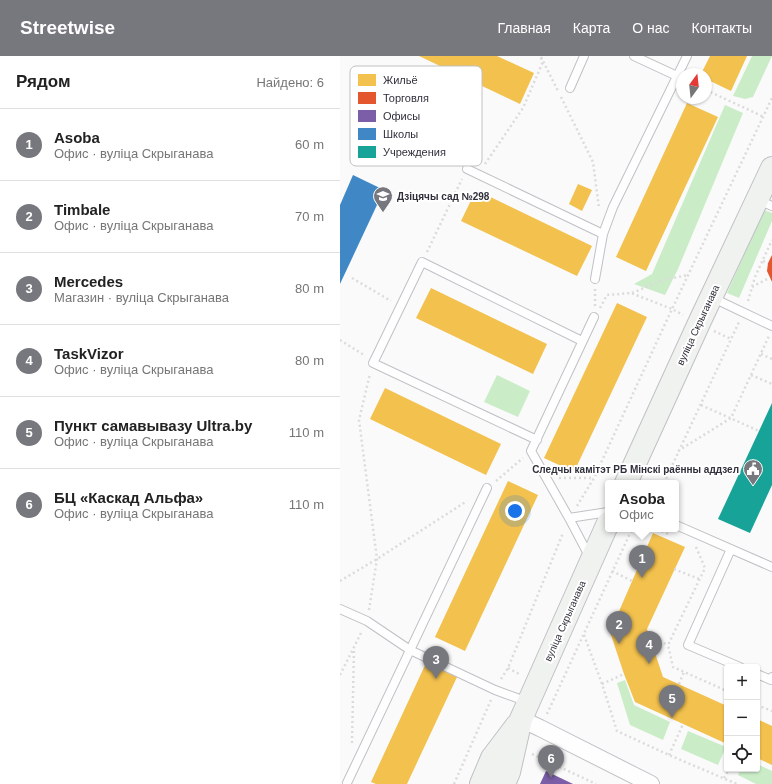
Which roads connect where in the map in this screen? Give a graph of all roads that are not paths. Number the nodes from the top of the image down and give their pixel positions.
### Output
1 (584, 56) edge
2 (634, 56) edge
3 (687, 56) edge
4 (681, 68) edge
5 (676, 76) edge
6 (676, 78) edge
7 (570, 88) dead end
8 (772, 168) edge
9 (467, 169) road end
10 (765, 203) edge
11 (603, 234) junction
12 (595, 280) road end
13 (711, 297) junction
14 (594, 317) road end
15 (772, 326) edge
16 (582, 341) junction
17 (537, 440) junction
18 (627, 480) edge
19 (487, 488) road end
20 (605, 512) edge
21 (569, 518) junction
22 (679, 526) edge
23 (605, 530) edge
24 (731, 549) junction
25 (592, 560) junction
26 (772, 567) edge
27 (340, 609) edge
28 (410, 650) junction
29 (733, 664) edge
30 (760, 675) edge
31 (772, 677) edge
32 (530, 717) junction
33 (346, 782) edge
34 (481, 784) edge
35 (504, 784) edge
36 (651, 784) edge

1 - 7 lane
2 - 5 lane
3 - 4 lane
6 - 11 lane
8 - 10 street, вуліца Скрыганава
9 - 11 lane
10 - 13 street, вуліца Скрыганава
11 - 12 lane
13 - 15 lane
13 - 18 street, вуліца Скрыганава
14 - 16 lane
16 - 17 lane
16 - 17 lane
17 - 21 lane
19 - 28 lane
20 - 21 lane
21 - 25 lane
22 - 24 lane
23 - 25 street, вуліца Скрыганава
24 - 26 lane
24 - 29 lane
25 - 32 street, вуліца Скрыганава
27 - 28 lane
28 - 32 lane
28 - 33 lane
30 - 31 lane
32 - 34 street, вуліца Скрыганава
32 - 35 street, вуліца Скрыганава
32 - 36 street

